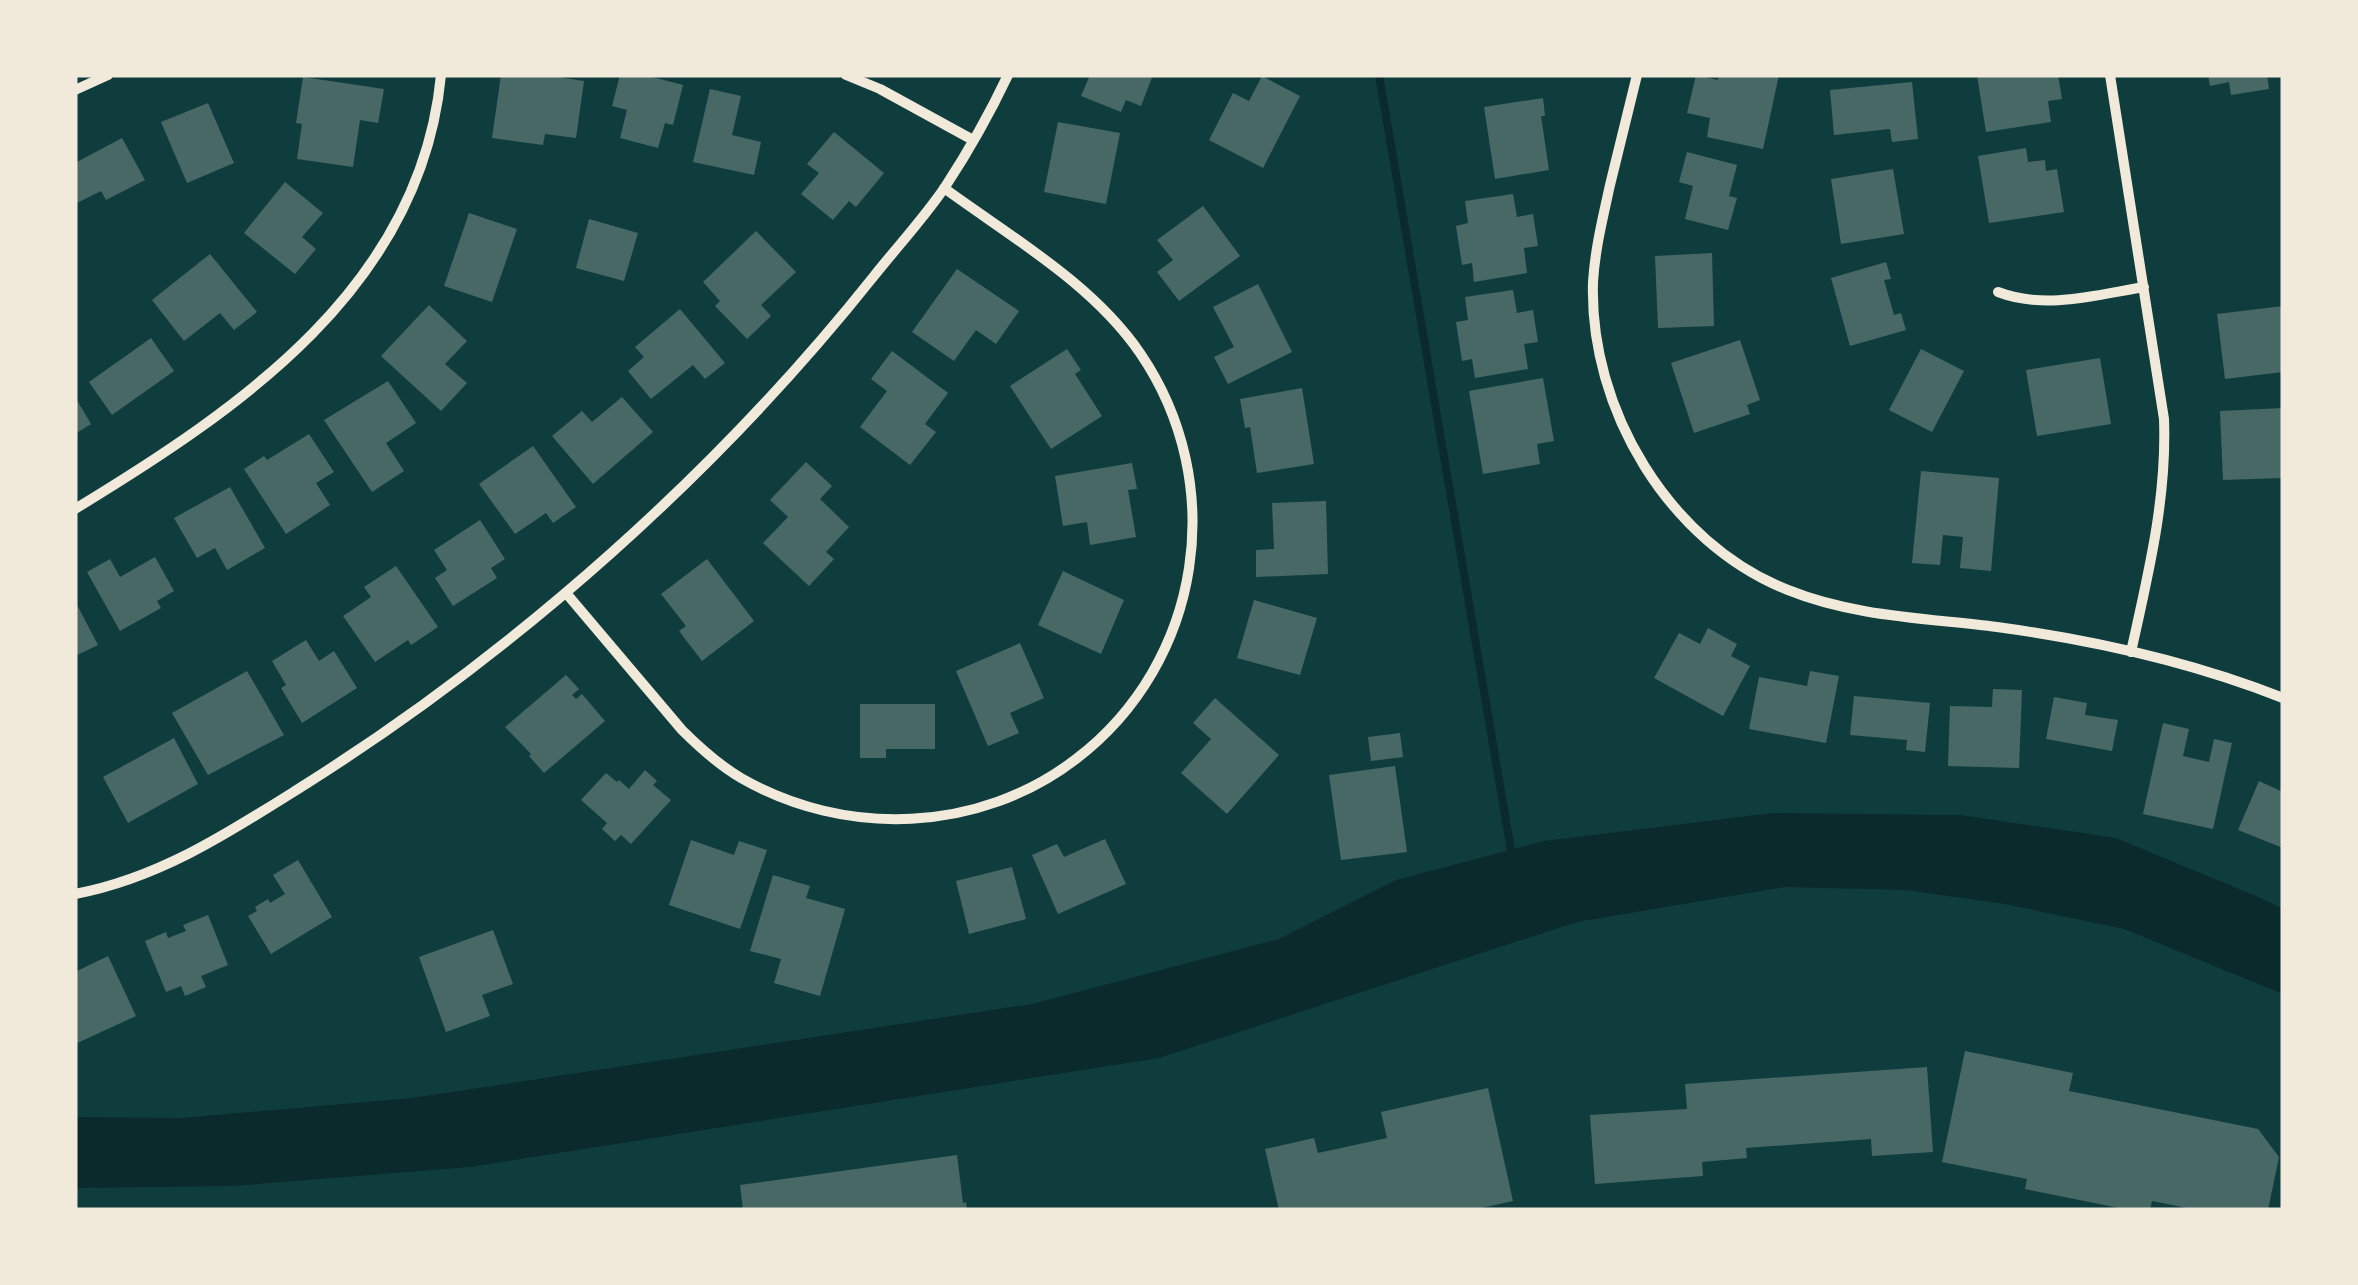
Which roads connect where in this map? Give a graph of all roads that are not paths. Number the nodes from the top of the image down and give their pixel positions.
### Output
1 (108, 75) edge
2 (441, 75) edge
3 (846, 75) edge
4 (1008, 75) edge
5 (1637, 75) edge
6 (2110, 75) edge
7 (75, 90) edge
8 (973, 140) junction
9 (944, 188) junction
10 (2144, 287) junction
11 (1998, 292) dead end
12 (75, 509) edge
13 (566, 593) junction
14 (2132, 652) junction
15 (2283, 698) edge
16 (75, 894) edge

1 - 7 street
2 - 12 street
3 - 8 street
4 - 8 street
5 - 14 street
6 - 10 street
8 - 9 street
9 - 13 street
9 - 13 street
10 - 11 street
10 - 14 street
13 - 16 street
14 - 15 street

